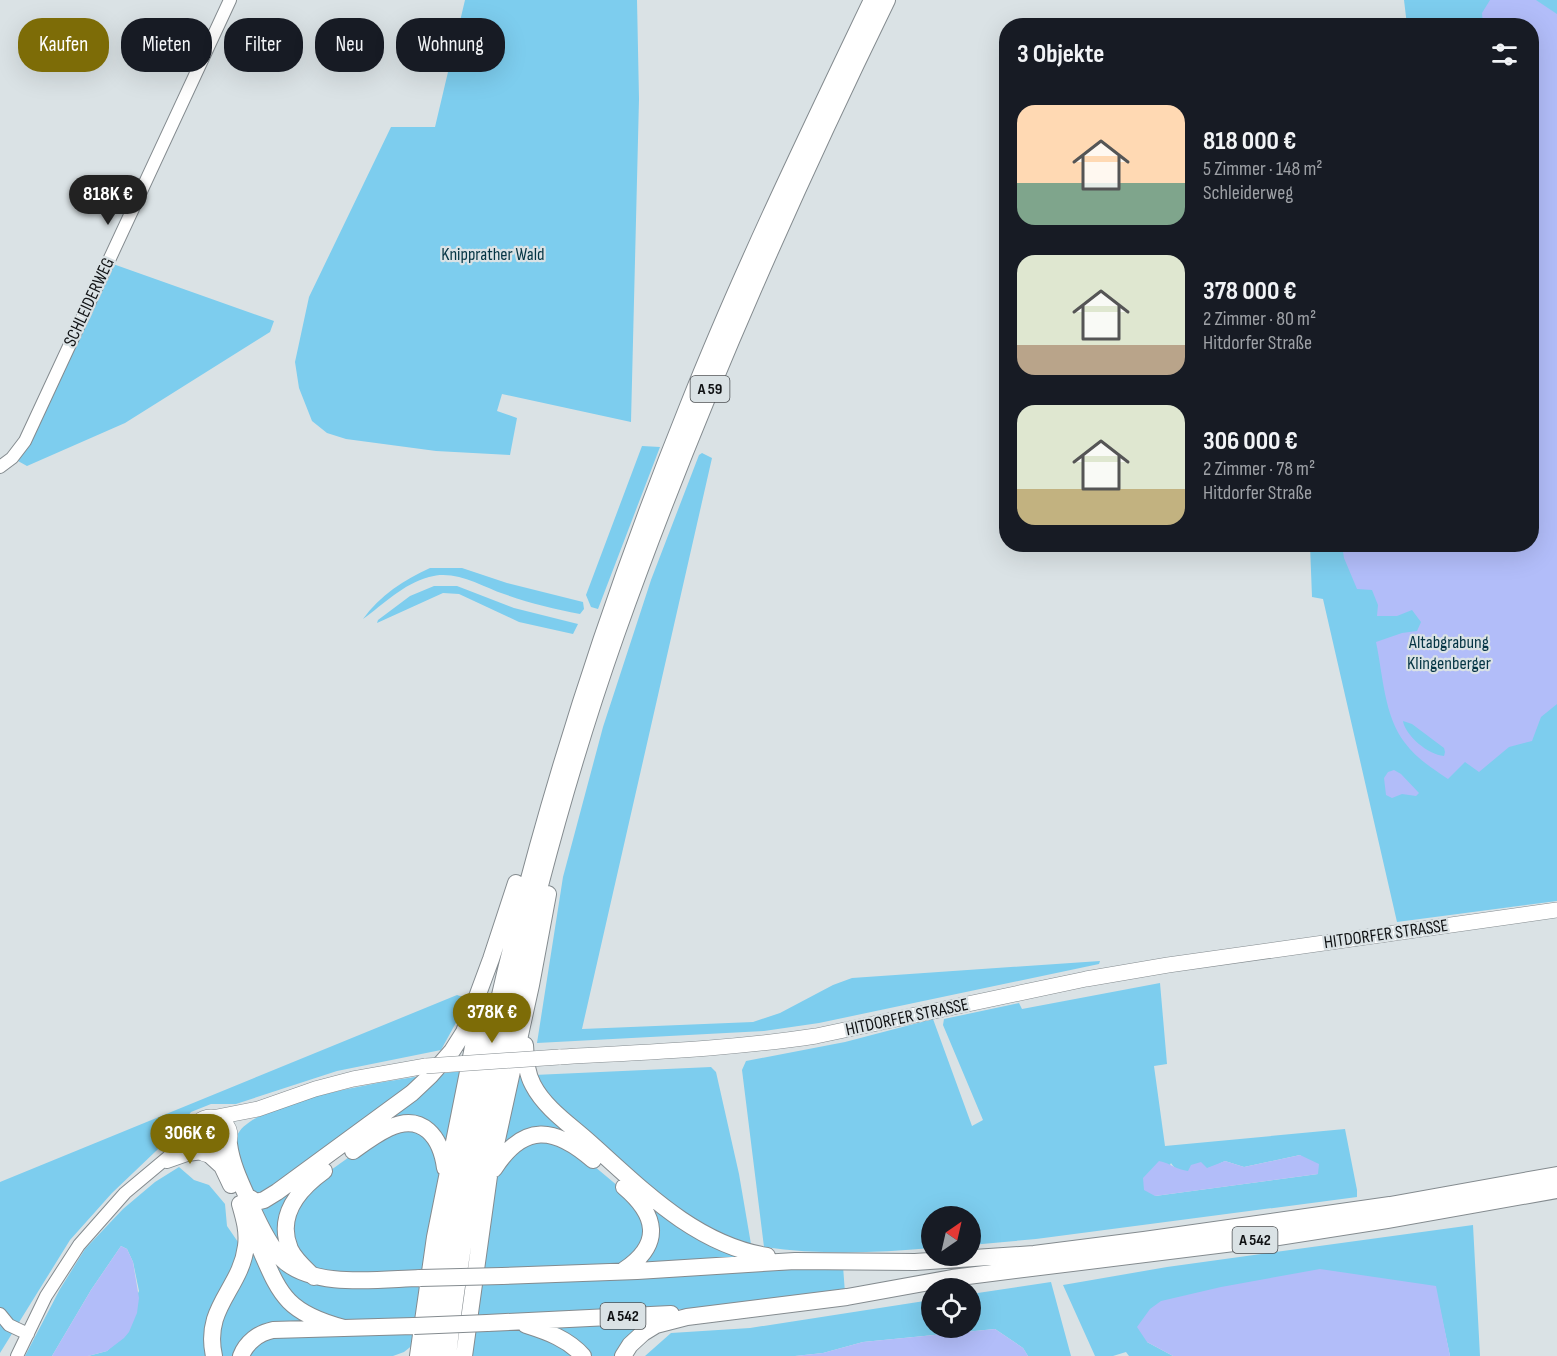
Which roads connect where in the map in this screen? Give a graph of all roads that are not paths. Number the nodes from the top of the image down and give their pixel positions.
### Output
1 (230, 0) edge
2 (872, 0) edge
3 (887, 0) edge
4 (0, 467) edge
5 (574, 720) junction
6 (566, 793) junction
7 (1557, 910) edge
8 (491, 959) junction
9 (531, 985) junction
10 (258, 1109) junction
11 (217, 1117) junction
12 (192, 1131) junction
13 (230, 1140) junction
14 (206, 1154) junction
15 (160, 1165) junction
16 (1557, 1175) edge
17 (446, 1176) junction
18 (489, 1176) junction
19 (1557, 1190) edge
20 (244, 1200) junction
21 (795, 1261) junction
22 (624, 1270) junction
23 (314, 1277) junction
24 (728, 1312) junction
25 (0, 1314) edge
26 (517, 1322) junction
27 (344, 1328) junction
28 (28, 1334) junction
29 (17, 1356) edge
30 (214, 1356) edge
31 (241, 1356) edge
32 (417, 1356) edge
33 (434, 1356) edge
34 (448, 1356) edge
35 (464, 1356) edge
36 (584, 1356) edge
37 (623, 1356) edge

1 - 4 street, SCHLEIDERWEG
2 - 5 highway, A 59
3 - 6 highway, A 59
5 - 8 highway
5 - 33 highway, A 59
6 - 9 highway
6 - 34 highway, A 59
7 - 10 main road, HITDORFER STRASSE, bridge
8 - 17 highway
8 - 20 highway
9 - 18 highway
9 - 21 highway
10 - 11 main road, HITDORFER STRASSE
10 - 13 main road, HITDORFER STRASSE
11 - 12 main road
11 - 13 main road
12 - 14 main road
12 - 15 street
13 - 14 main road
13 - 20 highway, A 542
14 - 15 street
14 - 20 highway, A 542
15 - 28 street
16 - 21 highway, A 542
17 - 23 highway
17 - 32 highway
18 - 22 highway
18 - 35 highway
19 - 24 highway, A 542
20 - 23 highway, A 542
20 - 27 highway, A 542
20 - 30 highway
21 - 22 highway, A 542
22 - 23 highway, A 542, bridge
24 - 26 highway, A 542
24 - 37 highway
25 - 28 street
26 - 27 highway, A 542, bridge
26 - 36 highway
27 - 31 highway
28 - 29 street

